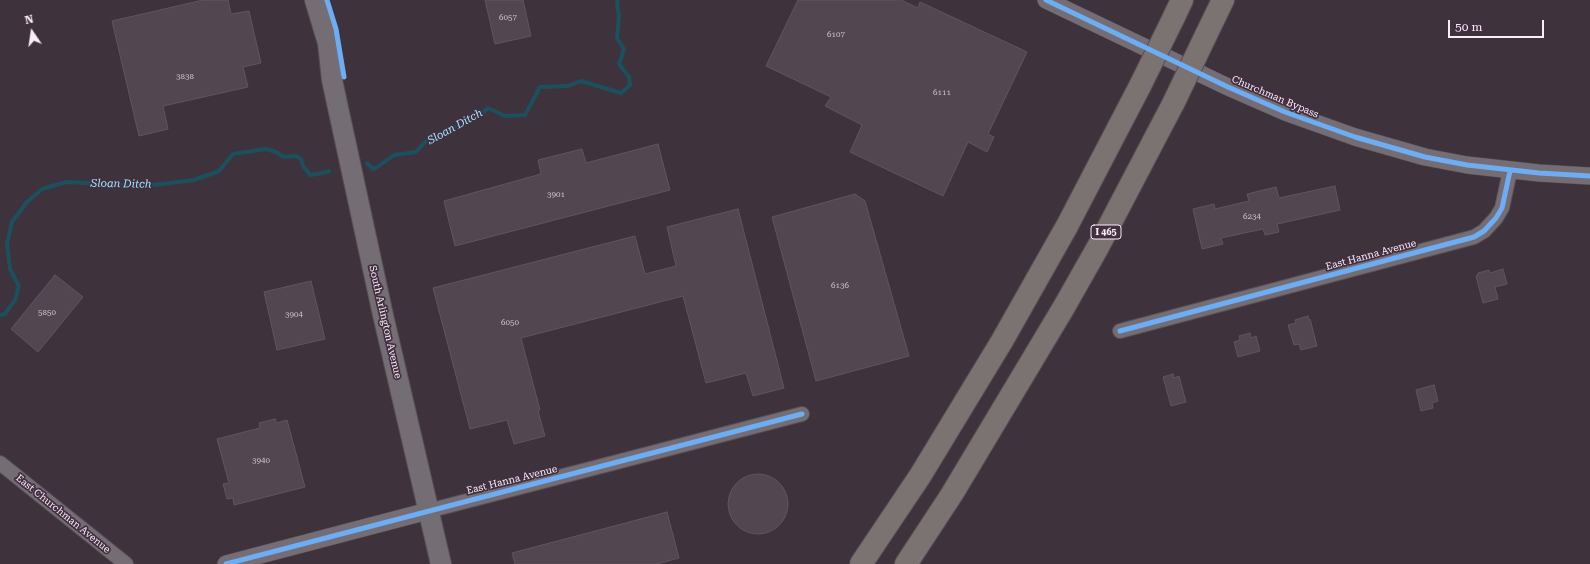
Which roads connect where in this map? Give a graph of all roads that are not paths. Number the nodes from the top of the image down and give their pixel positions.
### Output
1 (302, 0) edge
2 (315, 0) edge
3 (1046, 0) edge
4 (1223, 0) edge
5 (1177, 9) edge
6 (332, 80) junction
7 (1510, 171) junction
8 (1590, 176) edge
9 (1120, 331) dead end
10 (802, 414) dead end
11 (0, 464) edge
12 (428, 511) junction
13 (126, 564) edge
14 (226, 564) edge
15 (441, 564) edge
16 (861, 564) edge
17 (906, 564) edge

1 - 6 main road, South Arlington Avenue
2 - 6 main road, South Arlington Avenue
3 - 7 street, Churchman Bypass
4 - 17 highway, I 465, bridge
5 - 16 highway, bridge
6 - 12 main road, South Arlington Avenue
7 - 8 street
7 - 9 street, East Hanna Avenue
10 - 12 street, East Hanna Avenue
11 - 13 street, East Churchman Avenue
12 - 14 street, East Hanna Avenue
12 - 15 main road, South Arlington Avenue

